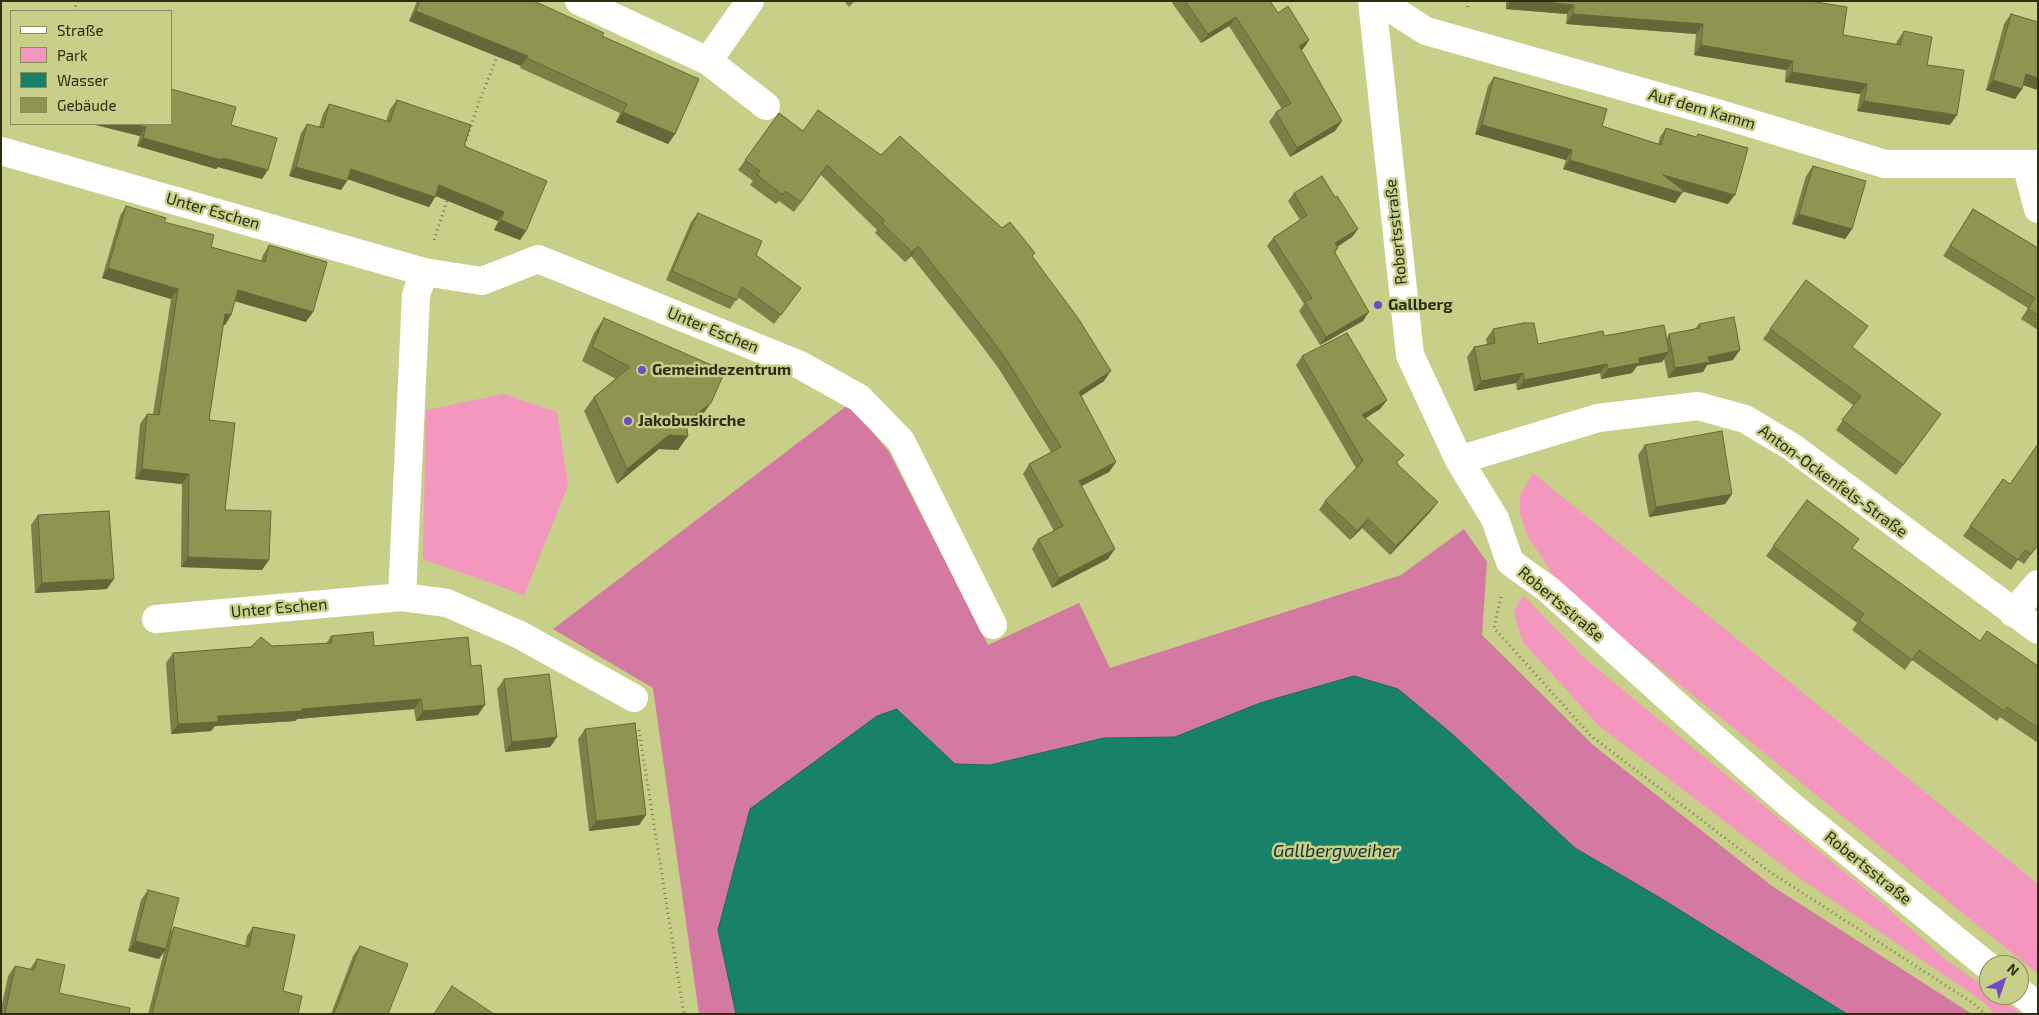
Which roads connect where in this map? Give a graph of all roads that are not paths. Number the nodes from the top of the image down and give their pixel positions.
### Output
1 (579, 1) edge
2 (750, 1) edge
3 (1372, 1) edge
4 (1379, 1) edge
5 (708, 61) junction
6 (766, 106) dead end
7 (1, 151) edge
8 (2032, 164) edge
9 (2038, 209) edge
10 (424, 272) junction
11 (1459, 460) junction
12 (2038, 584) edge
13 (402, 597) junction
14 (2013, 613) junction
15 (156, 619) dead end
16 (993, 625) dead end
17 (2038, 630) edge
18 (634, 698) road end
19 (1979, 959) edge

1 - 5 street
2 - 5 street
3 - 11 street, Robertsstraße
4 - 8 street, Auf dem Kamm
5 - 6 street
7 - 10 street, Unter Eschen
8 - 9 street
10 - 13 street
10 - 16 street, Unter Eschen
11 - 14 street, Anton-Ockenfels-Straße
11 - 19 street, Robertsstraße
12 - 14 street
13 - 15 street, Unter Eschen
13 - 18 street, Unter Eschen
14 - 17 street, Anton-Ockenfels-Straße

